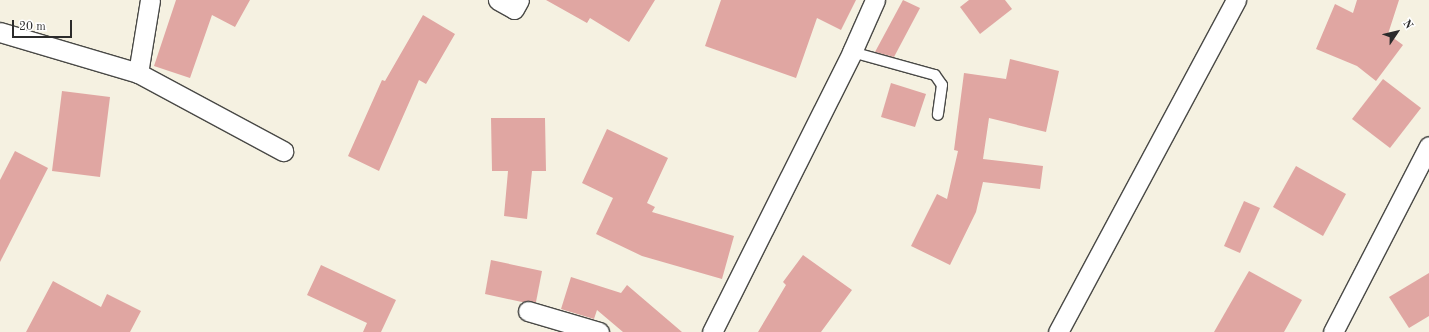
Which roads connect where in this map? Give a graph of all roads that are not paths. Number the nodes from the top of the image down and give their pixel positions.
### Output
1 (150, 0) edge
2 (498, 0) edge
3 (519, 0) edge
4 (875, 0) edge
5 (1236, 0) edge
6 (0, 32) edge
7 (852, 52) junction
8 (138, 73) junction
9 (938, 116) dead end
10 (1428, 150) edge
11 (283, 151) dead end
12 (528, 312) dead end
13 (599, 332) edge
14 (712, 332) edge
15 (1058, 332) edge
16 (1333, 332) edge

1 - 8 street
2 - 3 street
4 - 7 street
5 - 15 street
6 - 8 street
7 - 9 lane
7 - 14 street
8 - 11 street
10 - 16 street
12 - 13 street

